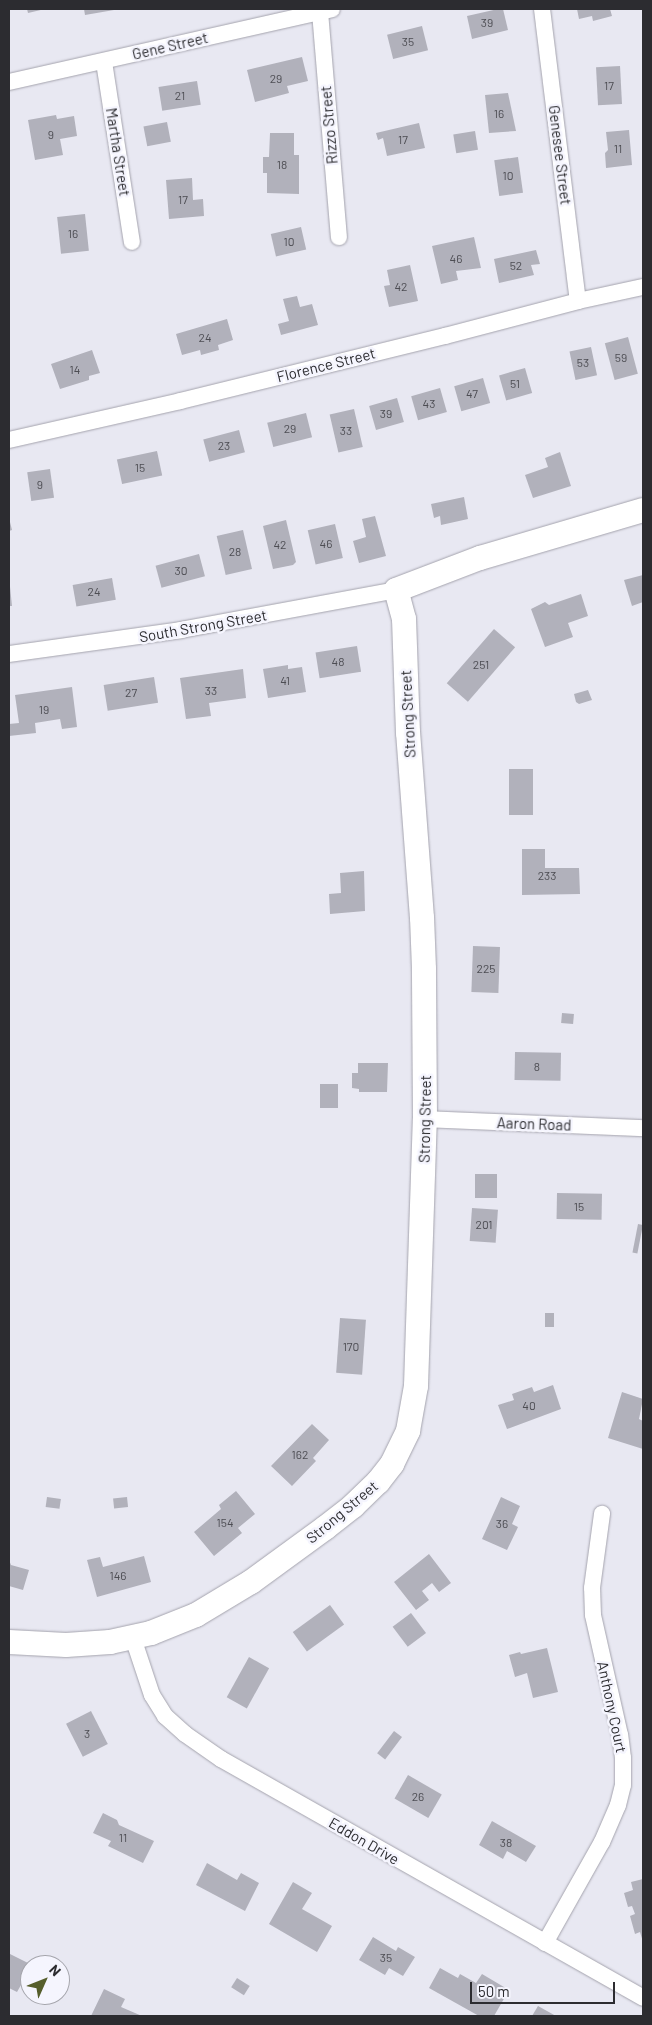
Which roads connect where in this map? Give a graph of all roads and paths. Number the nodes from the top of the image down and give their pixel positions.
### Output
1 (542, 9) edge
2 (326, 10) edge
3 (104, 62) junction
4 (9, 82) edge
5 (339, 238) dead end
6 (132, 242) dead end
7 (643, 287) edge
8 (578, 301) junction
9 (9, 440) edge
10 (643, 510) edge
11 (396, 590) junction
12 (9, 654) edge
13 (425, 1119) junction
14 (643, 1128) edge
15 (602, 1514) dead end
16 (133, 1638) junction
17 (9, 1642) edge
18 (545, 1943) junction
19 (643, 1998) edge

1 - 8 street, Genesee Street
2 - 3 street, Gene Street
2 - 5 street, Rizzo Street
3 - 4 street, Gene Street
3 - 6 street, Martha Street
7 - 8 street, Florence Street
8 - 9 street, Florence Street
10 - 11 street
11 - 12 street, South Strong Street
11 - 13 street, Strong Street
13 - 14 street, Aaron Road
13 - 16 street, Strong Street
15 - 18 street, Anthony Court
16 - 17 street, Strong Street
16 - 18 street, Eddon Drive
18 - 19 street, Eddon Drive

